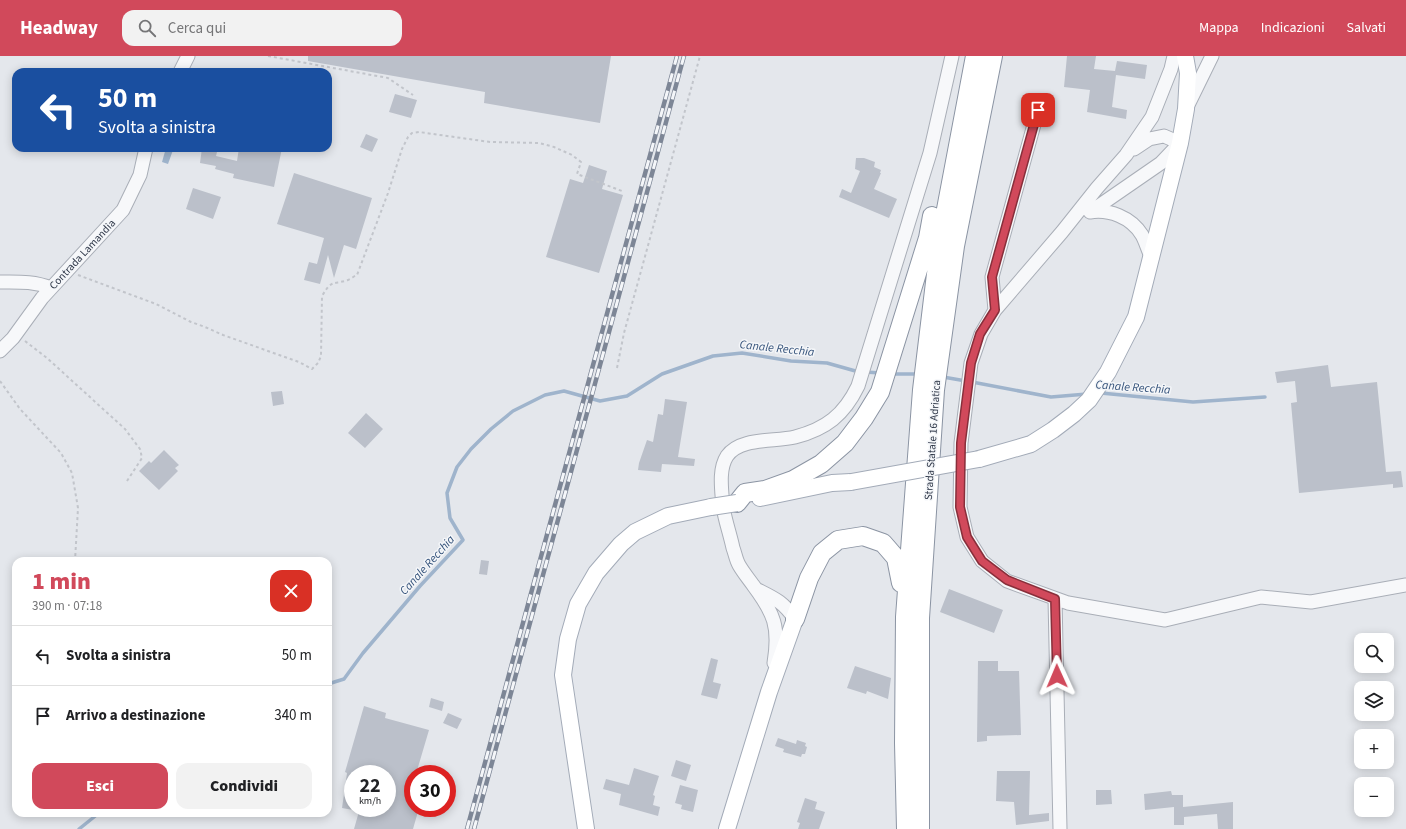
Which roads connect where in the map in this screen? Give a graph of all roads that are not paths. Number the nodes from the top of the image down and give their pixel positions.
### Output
1 (188, 56) edge
2 (952, 56) edge
3 (965, 56) edge
4 (975, 56) edge
5 (993, 56) edge
6 (1174, 56) edge
7 (1185, 56) edge
8 (1212, 56) edge
9 (183, 68) edge
10 (1186, 109) junction
11 (1038, 110) dead end
12 (1180, 143) junction
13 (145, 152) edge
14 (1126, 155) junction
15 (1090, 212) junction
16 (1062, 232) junction
17 (1152, 258) junction
18 (0, 282) edge
19 (51, 288) junction
20 (995, 310) junction
21 (0, 351) edge
22 (932, 363) junction
23 (928, 390) junction
24 (737, 503) junction
25 (1406, 585) edge
26 (756, 589) junction
27 (1055, 599) junction
28 (771, 610) junction
29 (905, 617) junction
30 (795, 619) junction
31 (769, 692) junction
32 (586, 829) edge
33 (727, 829) edge
34 (906, 829) edge
35 (920, 829) edge
36 (1060, 829) edge

1 - 9 street
2 - 26 street
3 - 24 highway
4 - 22 highway, Strada Statale 16 Adriatica
5 - 22 highway, Strada Statale 16 Adriatica
6 - 14 street
7 - 10 main road
8 - 10 street
10 - 12 main road
11 - 20 street
12 - 14 street
12 - 15 street
12 - 17 main road
13 - 19 street, Contrada Lamandia
14 - 16 street
15 - 16 street
15 - 17 street
16 - 20 street
17 - 24 main road, bridge
18 - 19 street
19 - 21 street, Contrada Lamandia
20 - 27 street
22 - 23 highway, Strada Statale 16 Adriatica
23 - 29 highway, Strada Statale 16 Adriatica
23 - 35 highway, Strada Statale 16 Adriatica
24 - 32 main road, bridge
25 - 27 street
26 - 28 street
26 - 30 street
27 - 36 street
28 - 30 street
28 - 31 street
29 - 30 highway
29 - 34 highway, Strada Statale 16 Adriatica
30 - 31 main road
31 - 33 main road

